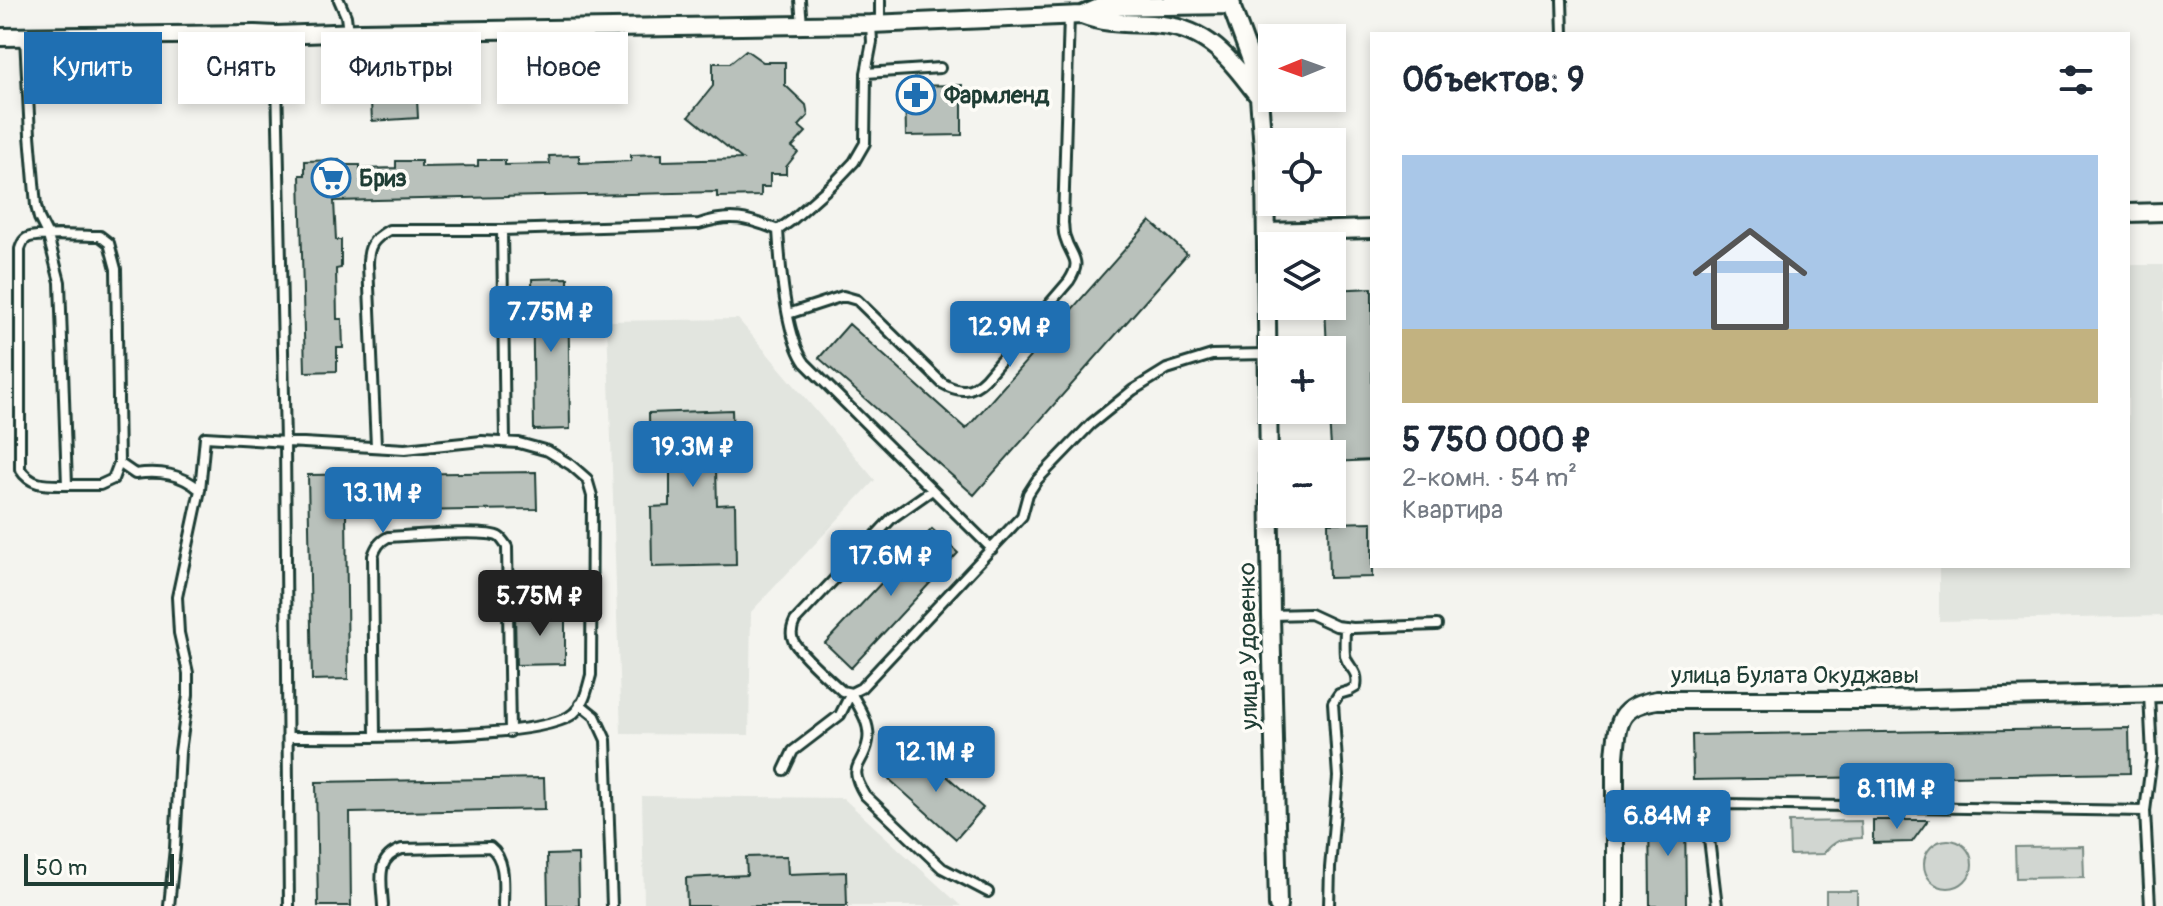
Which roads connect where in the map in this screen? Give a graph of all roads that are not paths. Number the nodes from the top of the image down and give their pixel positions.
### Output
1 (339, 0) edge
2 (800, 0) edge
3 (880, 0) edge
4 (1562, 0) edge
5 (1230, 3) edge
6 (1073, 10) edge
7 (876, 24) junction
8 (802, 26) junction
9 (1241, 31) junction
10 (349, 32) edge
11 (414, 32) edge
12 (1563, 32) edge
13 (0, 37) edge
14 (24, 37) edge
15 (1207, 39) junction
16 (940, 68) dead end
17 (866, 73) junction
18 (1258, 92) edge
19 (1258, 96) edge
20 (28, 104) edge
21 (278, 104) edge
22 (1260, 112) edge
23 (2163, 212) edge
24 (2130, 213) edge
25 (1370, 229) edge
26 (502, 230) junction
27 (778, 230) junction
28 (1266, 232) joint
29 (48, 236) junction
30 (788, 314) junction
31 (1258, 354) edge
32 (1268, 424) edge
33 (505, 441) junction
34 (285, 442) junction
35 (376, 446) junction
36 (119, 463) junction
37 (67, 485) junction
38 (200, 490) junction
39 (932, 490) junction
40 (992, 549) junction
41 (1271, 615) junction
42 (1437, 625) dead end
43 (1345, 627) junction
44 (851, 693) junction
45 (2156, 693) edge
46 (580, 704) junction
47 (510, 732) junction
48 (375, 736) junction
49 (289, 737) junction
50 (784, 770) dead end
51 (2145, 811) junction
52 (988, 892) dead end
53 (169, 906) edge
54 (289, 906) edge
55 (383, 906) edge
56 (503, 906) edge
57 (612, 906) edge
58 (1278, 906) edge
59 (1329, 906) edge
60 (1615, 906) edge
61 (1717, 906) edge
62 (2150, 906) edge

1 - 10 lane
2 - 8 lane
3 - 7 lane
4 - 12 lane
5 - 6 street
5 - 9 street, улица Удовенко
6 - 7 street
6 - 15 street
6 - 30 lane
7 - 8 street
7 - 17 lane
8 - 11 street
9 - 15 street
9 - 18 street, улица Удовенко
13 - 14 street
15 - 19 street
16 - 17 lane
17 - 27 lane
20 - 29 lane
21 - 34 lane
22 - 28 street, улица Удовенко
23 - 24 street
25 - 28 street
26 - 27 lane
26 - 33 lane
26 - 35 lane
27 - 30 lane
29 - 36 lane
29 - 37 lane
29 - 37 lane
30 - 39 lane
31 - 40 lane
32 - 41 street, улица Удовенко
33 - 35 lane
33 - 46 lane
34 - 35 lane
34 - 38 lane
34 - 49 lane
36 - 37 lane
36 - 38 lane
38 - 53 lane
39 - 40 lane
39 - 44 lane
40 - 44 lane
41 - 43 lane
41 - 58 street, улица Удовенко
42 - 43 lane
43 - 59 lane
44 - 50 lane
44 - 52 lane
45 - 51 lane
45 - 60 street, улица Булата Окуджавы
46 - 47 lane
46 - 57 lane
47 - 48 lane
47 - 48 lane
48 - 49 lane
49 - 54 lane
51 - 61 lane
51 - 62 lane
55 - 56 lane

